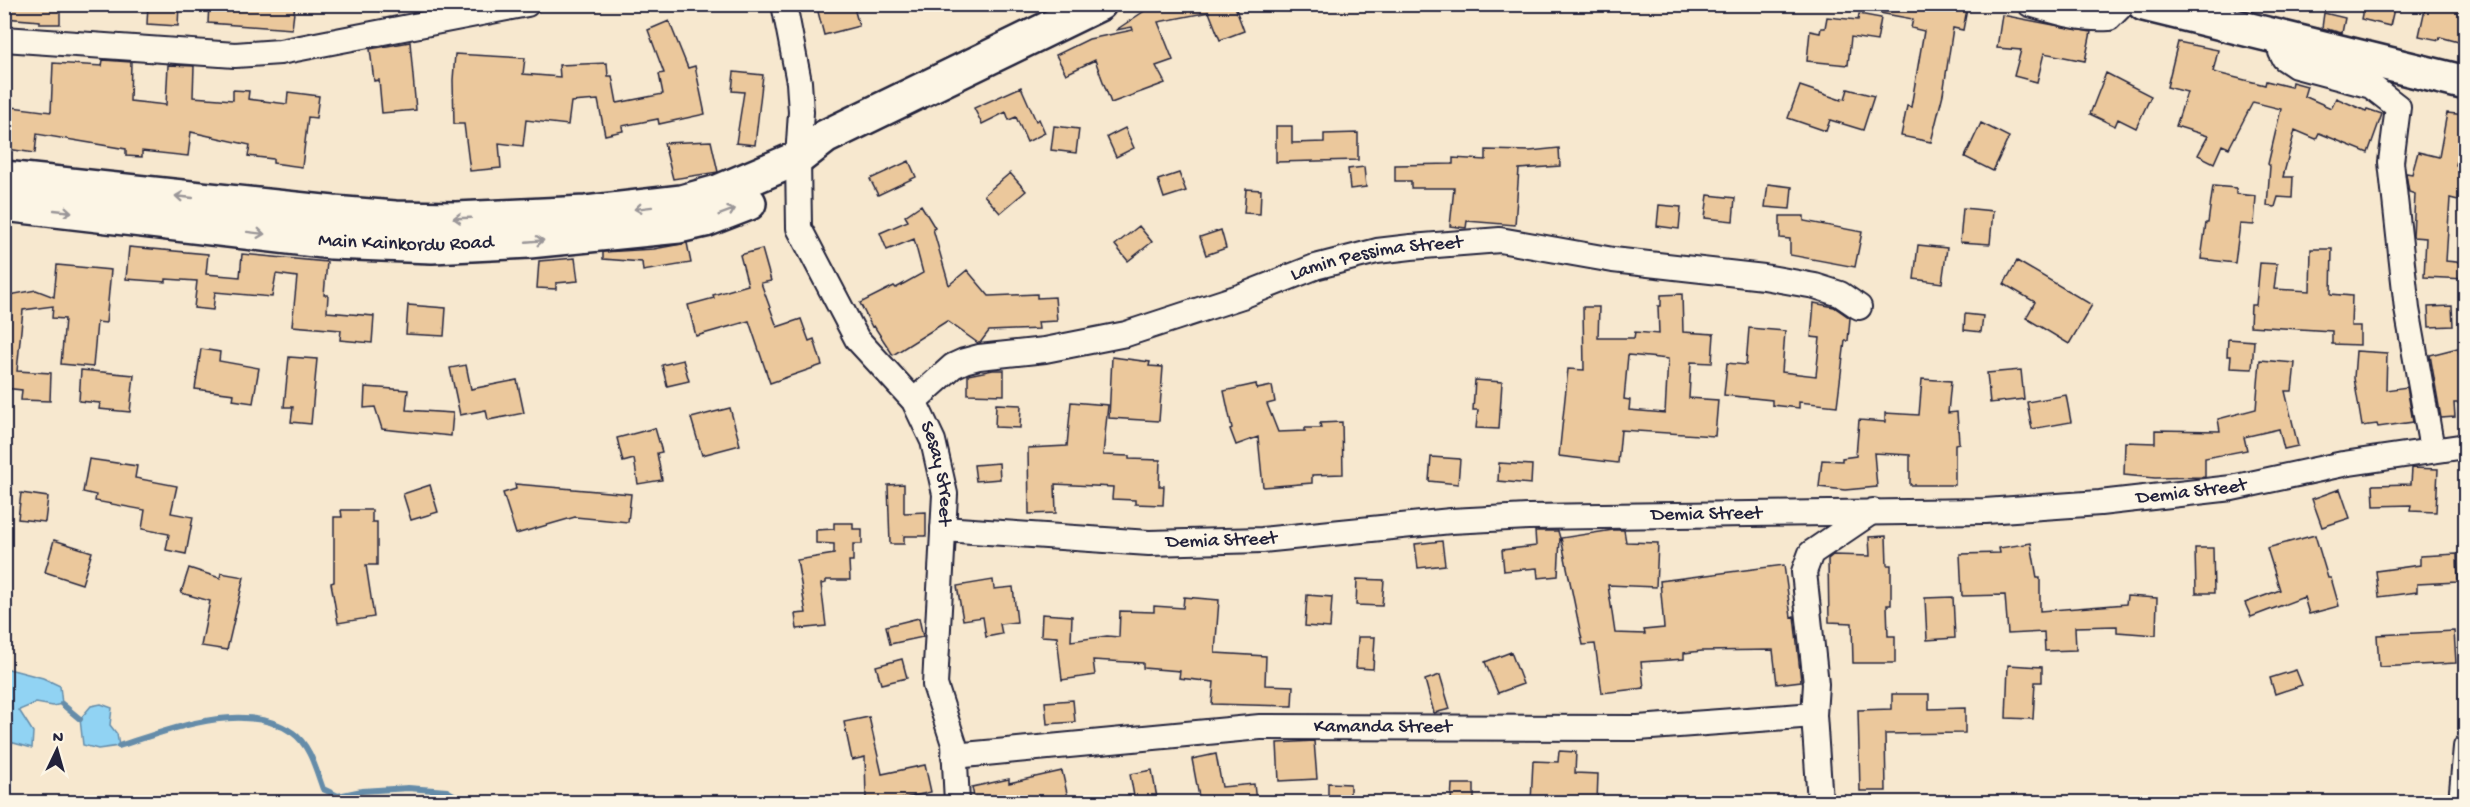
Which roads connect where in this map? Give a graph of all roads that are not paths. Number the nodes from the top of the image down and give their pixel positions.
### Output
1 (527, 4) edge
2 (784, 4) edge
3 (1099, 4) edge
4 (2030, 4) edge
5 (2123, 4) edge
6 (2144, 4) edge
7 (2280, 38) junction
8 (4, 39) edge
9 (2466, 83) edge
10 (799, 169) junction
11 (4, 178) edge
12 (4, 204) edge
13 (332, 228) junction
14 (1859, 307) dead end
15 (914, 401) junction
16 (2466, 446) edge
17 (2432, 449) junction
18 (1874, 511) junction
19 (943, 529) junction
20 (1814, 715) junction
21 (2466, 747) edge
22 (954, 756) junction
23 (957, 802) edge
24 (1820, 802) edge
25 (2461, 802) edge

1 - 8 street
2 - 10 street, Sesay Street
3 - 10 main road
4 - 5 street
6 - 7 main road
7 - 9 main road
7 - 17 street
10 - 13 main road
10 - 15 street, Sesay Street
13 -> 11 main road
12 -> 13 main road, Main Kainkordu Road
14 - 15 street, Lamin Pessima Street
15 - 19 street, Sesay Street
16 - 17 street, Demia Street
17 - 18 street, Demia Street
18 - 19 street, Demia Street
18 - 20 street
19 - 22 street, Sesay Street
20 - 22 street, Kamanda Street
20 - 24 street
21 - 25 street
22 - 23 street, Sesay Street

